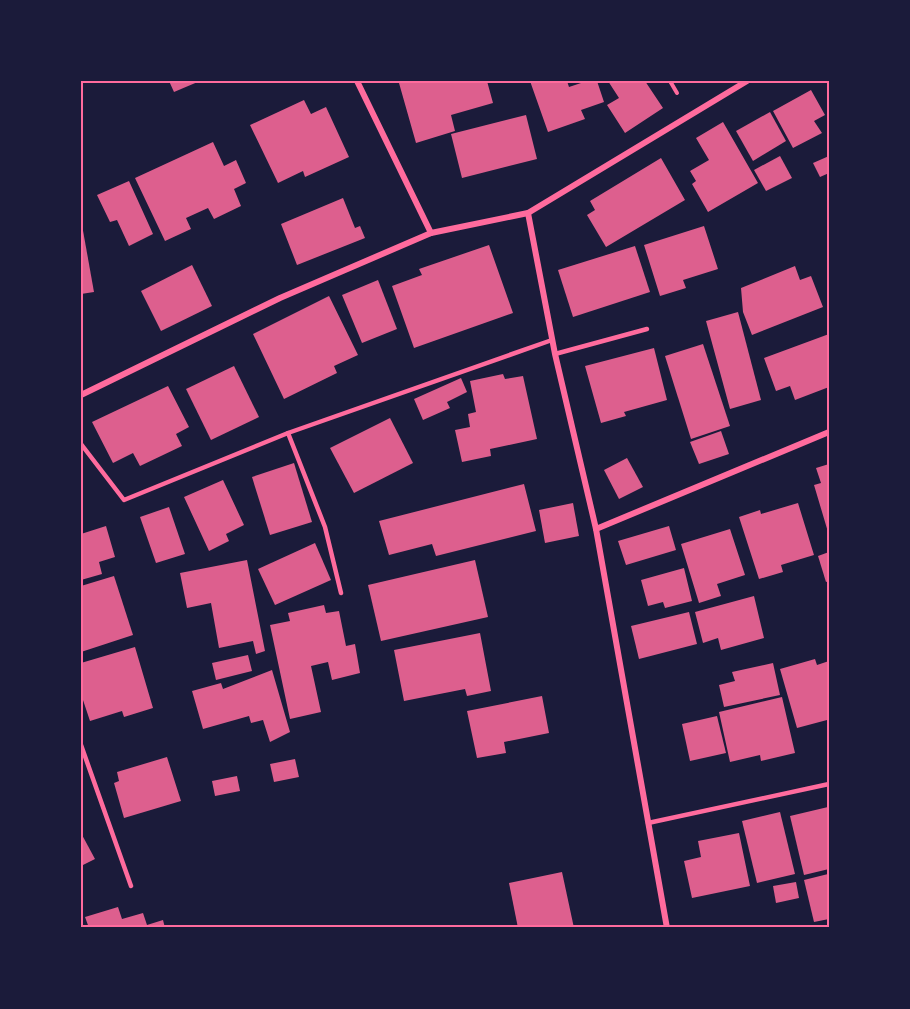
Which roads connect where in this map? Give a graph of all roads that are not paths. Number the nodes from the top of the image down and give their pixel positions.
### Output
1 (357, 81) edge
2 (747, 81) edge
3 (528, 213) junction
4 (431, 233) junction
5 (646, 329) dead end
6 (552, 340) junction
7 (555, 354) junction
8 (81, 395) edge
9 (829, 432) edge
10 (288, 433) junction
11 (81, 444) edge
12 (596, 529) junction
13 (341, 593) dead end
14 (81, 745) edge
15 (829, 784) edge
16 (648, 823) junction
17 (131, 886) dead end
18 (667, 928) edge

1 - 4 street
2 - 3 street
3 - 4 street
3 - 6 street
4 - 8 street
5 - 7 lane
6 - 7 street
6 - 10 lane
7 - 12 street
9 - 12 street
10 - 11 lane
10 - 13 lane
12 - 16 street
14 - 17 lane
15 - 16 lane
16 - 18 street

